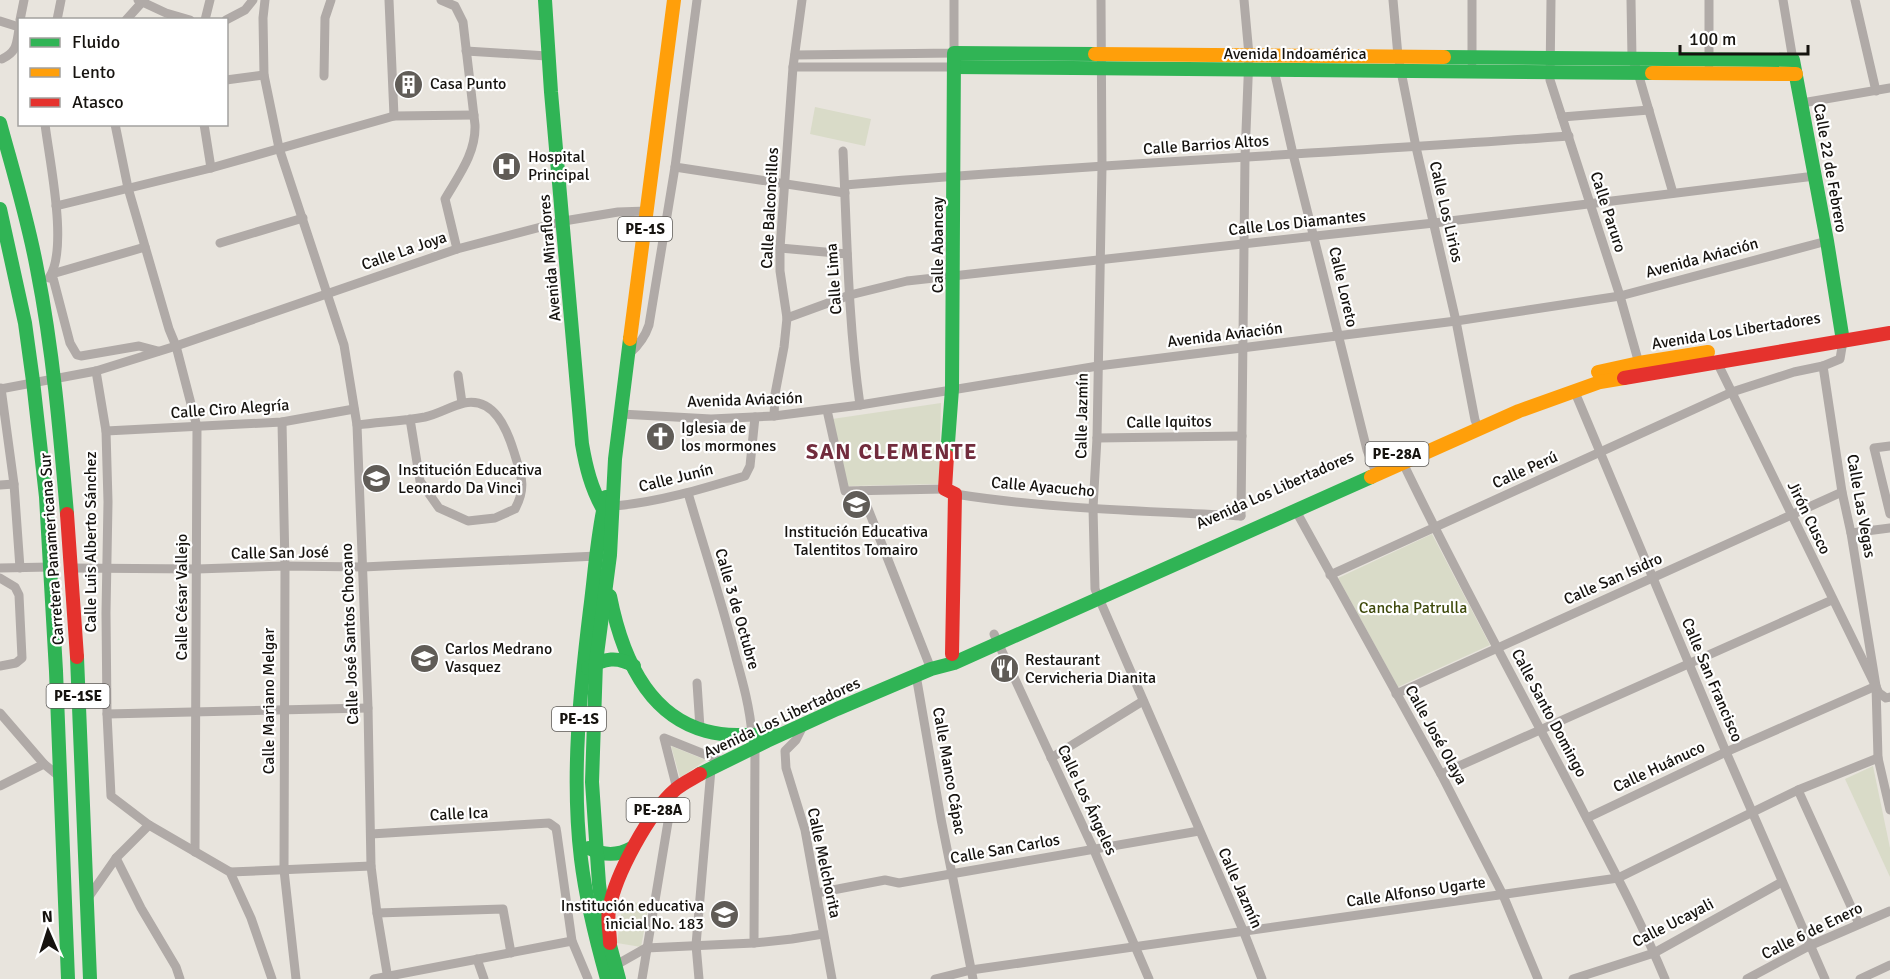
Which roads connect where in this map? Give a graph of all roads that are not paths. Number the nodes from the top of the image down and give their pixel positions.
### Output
1 (24, 0) edge
2 (62, 0) edge
3 (210, 0) edge
4 (254, 0) edge
5 (265, 0) edge
6 (331, 0) edge
7 (388, 0) edge
8 (441, 0) edge
9 (545, 0) edge
10 (674, 0) edge
11 (697, 0) edge
12 (802, 0) edge
13 (954, 0) edge
14 (1101, 0) edge
15 (1244, 0) edge
16 (1393, 0) edge
17 (1472, 0) edge
18 (1551, 0) edge
19 (1631, 0) edge
20 (1709, 0) edge
21 (1783, 0) edge
22 (1855, 0) edge
23 (142, 1) edge
24 (20, 18) edge
25 (58, 18) edge
26 (127, 18) edge
27 (182, 18) edge
28 (206, 18) edge
29 (228, 20) edge
30 (0, 21) edge
31 (18, 25) edge
32 (18, 30) edge
33 (466, 51) junction
34 (954, 53) junction
35 (1102, 54) junction
36 (795, 55) junction
37 (1249, 55) junction
38 (547, 56) junction
39 (1398, 56) junction
40 (1472, 57) junction
41 (1550, 58) junction
42 (1632, 58) junction
43 (2, 59) dead end
44 (1709, 59) junction
45 (1794, 60) junction
46 (794, 67) junction
47 (954, 67) junction
48 (1102, 69) junction
49 (1248, 70) junction
50 (1274, 70) junction
51 (1401, 71) junction
52 (1472, 72) junction
53 (1550, 72) junction
54 (1638, 73) junction
55 (1709, 74) junction
56 (1796, 74) junction
57 (264, 75) junction
58 (324, 76) dead end
59 (228, 80) edge
60 (1890, 88) edge
61 (1876, 91) junction
62 (1802, 103) junction
63 (1649, 110) junction
64 (474, 115) junction
65 (394, 116) junction
66 (1562, 117) junction
67 (0, 123) edge
68 (45, 126) edge
69 (115, 126) edge
70 (204, 126) edge
71 (1569, 136) junction
72 (1416, 147) junction
73 (279, 148) junction
74 (843, 151) dead end
75 (1293, 154) junction
76 (1245, 157) junction
77 (675, 167) junction
78 (1102, 167) junction
79 (211, 168) junction
80 (955, 176) junction
81 (1815, 176) junction
82 (786, 184) junction
83 (128, 188) junction
84 (845, 189) junction
85 (1673, 193) junction
86 (1589, 204) junction
87 (56, 206) junction
88 (0, 209) edge
89 (647, 211) junction
90 (303, 218) junction
91 (564, 221) junction
92 (1434, 223) junction
93 (1315, 235) junction
94 (1827, 241) junction
95 (220, 243) dead end
96 (1244, 244) junction
97 (145, 247) junction
98 (456, 249) junction
99 (780, 249) junction
100 (847, 254) junction
101 (1100, 260) junction
102 (52, 274) junction
103 (954, 276) junction
104 (41, 289) junction
105 (328, 292) junction
106 (850, 295) junction
107 (1620, 296) junction
108 (787, 318) junction
109 (1456, 321) junction
110 (1890, 323) edge
111 (1890, 333) edge
112 (1339, 336) junction
113 (1842, 336) junction
114 (176, 346) junction
115 (1242, 349) junction
116 (158, 351) junction
117 (629, 355) junction
118 (1717, 362) junction
119 (1098, 366) junction
120 (1823, 366) junction
121 (1640, 369) junction
122 (96, 370) junction
123 (458, 375) dead end
124 (0, 388) edge
125 (952, 389) junction
126 (1574, 390) junction
127 (1732, 392) junction
128 (462, 404) junction
129 (860, 405) junction
130 (354, 409) junction
131 (827, 410) junction
132 (621, 414) junction
133 (774, 416) junction
134 (755, 417) junction
135 (410, 419) junction
136 (282, 422) junction
137 (1477, 424) junction
138 (357, 425) junction
139 (197, 427) junction
140 (106, 431) junction
141 (1242, 436) junction
142 (1097, 438) junction
143 (1890, 446) edge
144 (1600, 453) junction
145 (1403, 463) junction
146 (1375, 471) junction
147 (14, 484) junction
148 (0, 485) edge
149 (861, 490) junction
150 (950, 492) junction
151 (1842, 492) junction
152 (688, 493) junction
153 (608, 508) junction
154 (1093, 508) junction
155 (1296, 511) junction
156 (1791, 514) junction
157 (1890, 514) edge
158 (1245, 523) junction
159 (1434, 528) junction
160 (1890, 528) edge
161 (1851, 533) junction
162 (597, 556) junction
163 (50, 567) junction
164 (107, 567) junction
165 (285, 567) junction
166 (363, 567) junction
167 (0, 568) edge
168 (20, 568) junction
169 (72, 568) junction
170 (197, 569) junction
171 (1330, 575) junction
172 (608, 577) junction
173 (1653, 577) junction
174 (0, 578) edge
175 (1097, 594) junction
176 (1832, 600) junction
177 (996, 639) junction
178 (1497, 647) junction
179 (952, 654) junction
180 (596, 662) junction
181 (1689, 664) junction
182 (0, 666) edge
183 (634, 666) junction
184 (931, 669) junction
185 (582, 672) junction
186 (916, 675) junction
187 (697, 682) dead end
188 (1876, 686) junction
189 (1396, 694) junction
190 (1890, 697) edge
191 (1143, 701) junction
192 (368, 708) junction
193 (283, 710) junction
194 (196, 712) junction
195 (0, 713) edge
196 (107, 714) junction
197 (804, 724) junction
198 (700, 728) junction
199 (1542, 730) junction
200 (751, 744) junction
201 (1726, 752) junction
202 (1051, 758) junction
203 (1878, 758) junction
204 (725, 762) junction
205 (44, 764) junction
206 (711, 769) junction
207 (1441, 774) junction
208 (60, 777) junction
209 (0, 786) edge
210 (677, 789) junction
211 (1798, 790) junction
212 (665, 800) junction
213 (1890, 808) edge
214 (1753, 813) junction
215 (1587, 818) junction
216 (149, 825) junction
217 (1199, 831) junction
218 (371, 834) junction
219 (580, 843) junction
220 (1093, 848) junction
221 (633, 849) junction
222 (195, 852) junction
223 (597, 853) junction
224 (116, 858) junction
225 (371, 866) junction
226 (284, 870) junction
227 (230, 872) junction
228 (952, 874) junction
229 (1618, 878) junction
230 (1782, 882) junction
231 (817, 893) junction
232 (1503, 895) junction
233 (86, 901) junction
234 (1890, 911) edge
235 (377, 913) junction
236 (1858, 924) junction
237 (1243, 930) junction
238 (823, 934) junction
239 (572, 941) junction
240 (610, 943) junction
241 (754, 943) junction
242 (696, 945) junction
243 (1136, 946) junction
244 (1809, 946) junction
245 (646, 948) junction
246 (510, 953) junction
247 (1654, 953) junction
248 (477, 959) junction
249 (616, 965) junction
250 (1890, 965) edge
251 (972, 975) edge
252 (388, 978) edge
253 (68, 979) edge
254 (90, 979) edge
255 (180, 979) edge
256 (272, 979) edge
257 (296, 979) edge
258 (374, 979) edge
259 (484, 979) edge
260 (588, 979) edge
261 (607, 979) edge
262 (619, 979) edge
263 (642, 979) edge
264 (699, 979) edge
265 (832, 979) edge
266 (935, 979) edge
267 (1149, 979) edge
268 (1262, 979) edge
269 (1538, 979) edge
270 (1573, 979) edge
271 (1665, 979) edge
272 (1747, 979) edge
273 (1825, 979) edge
274 (1860, 979) edge

1 - 24 street
2 - 25 street
3 - 28 street
4 - 29 street
5 - 57 street, Calle José Santos Chocano
6 - 58 street
7 - 65 street
8 - 33 street
9 - 38 main road, Avenida Miraflores
10 - 89 main road, PE-1S
11 - 77 street
12 - 36 street, Calle Balconcillos
13 - 34 street, Calle Abancay
14 - 35 street, Calle Jazmín
15 - 37 street
16 - 39 street, Calle Los Lirios
17 - 40 street
18 - 41 street, Calle Paruro
19 - 42 street
20 - 44 street
21 - 45 street, Calle 22 de Febrero
22 - 61 street
23 - 26 street
23 - 27 street
30 - 31 street
32 - 43 street
33 - 38 street
33 - 64 street
34 - 35 main road, Avenida Indoamérica
34 - 36 street, Avenida Indoamérica
34 - 47 main road, Calle Abancay
35 - 37 main road, Avenida Indoamérica
35 - 48 street, Calle Jazmín
36 - 46 street, Calle Balconcillos
37 - 39 main road, Avenida Indoamérica
37 - 49 street
38 - 91 main road, Avenida Miraflores
39 - 40 main road, Avenida Indoamérica
39 - 51 street, Calle Los Lirios
40 - 41 main road, Avenida Indoamérica
40 - 52 street
41 - 42 main road, Avenida Indoamérica
41 - 53 street, Calle Paruro
42 - 44 main road, Avenida Indoamérica
42 - 54 street
44 - 45 main road, Avenida Indoamérica
44 - 55 street
45 - 56 main road, Calle 22 de Febrero
46 - 47 street, Avenida Indoamérica
46 - 82 street, Calle Balconcillos
47 - 48 main road, Avenida Indoamérica
47 - 80 main road, Calle Abancay
48 - 49 main road, Avenida Indoamérica
48 - 78 street, Calle Jazmín
49 - 50 main road, Avenida Indoamérica
49 - 76 street
50 - 51 main road, Avenida Indoamérica
50 - 75 street, Calle Loreto
51 - 52 main road, Avenida Indoamérica
51 - 72 street, Calle Los Lirios
52 - 53 main road, Avenida Indoamérica
53 - 54 main road, Avenida Indoamérica
53 - 66 street, Calle Paruro
54 - 55 main road, Avenida Indoamérica
54 - 63 street
55 - 56 main road, Avenida Indoamérica
56 - 62 main road, Calle 22 de Febrero
57 - 59 street
57 - 73 street, Calle José Santos Chocano
60 - 61 street
61 - 62 street
62 - 81 main road, Calle 22 de Febrero
63 - 66 street
63 - 85 street
64 - 65 street
64 - 98 street
65 - 73 street
66 - 71 street, Calle Paruro
67 - 104 main road, Carretera Panamericana Sur / PE-1SE
68 - 87 street
69 - 83 street, Calle César Vallejo
70 - 79 street
71 - 72 street, Calle Barrios Altos
71 - 86 street, Calle Paruro
72 - 75 street, Calle Barrios Altos
72 - 92 street, Calle Los Lirios
73 - 79 street
73 - 90 street, Calle José Santos Chocano
74 - 84 street, Calle Lima
75 - 76 street, Calle Barrios Altos
75 - 93 street, Calle Loreto
76 - 78 street, Calle Barrios Altos
76 - 96 street
77 - 82 street, Calle Barrios Altos
77 - 117 street
78 - 80 street, Calle Barrios Altos
78 - 101 street, Calle Jazmín
79 - 83 street
80 - 84 street, Calle Barrios Altos
80 - 103 main road, Calle Abancay
81 - 85 street, Calle Los Diamantes
81 - 94 main road, Calle 22 de Febrero
82 - 84 street, Calle Barrios Altos
82 - 99 street, Calle Balconcillos
83 - 87 street
83 - 97 street, Calle César Vallejo
84 - 100 street, Calle Lima
85 - 86 street, Calle Los Diamantes
86 - 92 street, Calle Los Diamantes
86 - 107 street, Calle Paruro
87 - 102 street
88 - 163 main road, Carretera Panamericana Sur / PE-1SE
89 - 91 street, Calle La Joya
89 - 117 main road, PE-1S
90 - 95 street
90 - 105 street, Calle José Santos Chocano
91 - 98 street, Calle La Joya
91 - 153 main road, Avenida Miraflores
92 - 93 street, Calle Los Diamantes
92 - 109 street, Calle Los Lirios
93 - 96 street, Calle Los Diamantes
93 - 112 street, Calle Loreto
94 - 107 street, Avenida Aviación
94 - 113 main road, Calle 22 de Febrero
96 - 101 street, Calle Los Diamantes
96 - 115 street
97 - 102 street
97 - 114 street, Calle César Vallejo
98 - 105 street, Calle La Joya
99 - 100 street
99 - 108 street, Calle Balconcillos
100 - 106 street, Calle Lima
101 - 103 street, Calle Los Diamantes
101 - 119 street, Calle Jazmín
102 - 104 street
102 - 116 street
103 - 106 street, Calle Los Diamantes
103 - 125 main road, Calle Abancay
104 - 169 main road, Carretera Panamericana Sur / PE-1SE
105 - 114 street, Calle La Joya
105 - 130 street, Calle José Santos Chocano
106 - 108 street, Calle Los Diamantes
106 - 129 street, Calle Lima
107 - 109 street, Avenida Aviación
107 - 121 street, Calle Paruro
108 - 133 street, Calle Balconcillos
109 - 112 street, Avenida Aviación
109 - 137 street, Calle Los Lirios
110 - 113 main road, Avenida Los Libertadores / PE-28A
111 - 113 main road, Avenida Los Libertadores / PE-28A
112 - 115 street, Avenida Aviación
112 - 146 street, Calle Loreto
113 - 118 main road, Avenida Los Libertadores / PE-28A
113 - 120 street
113 - 121 main road, Avenida Los Libertadores / PE-28A
114 - 116 street, Calle La Joya
114 - 139 street, Calle César Vallejo
115 - 119 street, Avenida Aviación
115 - 141 street
116 - 122 street, Calle La Joya
117 - 132 main road, PE-1S
118 - 121 main road, Avenida Los Libertadores / PE-28A
118 - 127 street, Jirón Cusco
119 - 125 street, Avenida Aviación
119 - 142 street, Calle Jazmín
120 - 127 street, Calle Perú
120 - 151 street, Calle Las Vegas
121 - 126 main road, Avenida Los Libertadores / PE-28A
121 - 137 main road, Avenida Los Libertadores / PE-28A
122 - 124 street, Calle La Joya
122 - 140 street, Calle Luis Alberto Sánchez
123 - 128 street
124 - 147 street
125 - 129 street, Avenida Aviación
125 - 150 main road, Calle Abancay
126 - 137 main road, Avenida Los Libertadores / PE-28A
126 - 144 street, Calle San Francisco
127 - 144 street, Calle Perú
127 - 156 street, Jirón Cusco
128 - 135 street
128 - 135 street
129 - 131 street, Avenida Aviación
130 - 136 street, Calle Ciro Alegría
130 - 138 street, Calle José Santos Chocano
131 - 133 street, Avenida Aviación
131 - 149 street, Calle Ayacucho
132 - 134 street, Avenida Aviación
132 - 153 main road, PE-1S
133 - 134 street, Avenida Aviación
134 - 152 street, Calle Junín
135 - 138 street
136 - 139 street, Calle Ciro Alegría
136 - 165 street, Calle Mariano Melgar
137 - 145 main road, Avenida Los Libertadores / PE-28A
137 - 146 main road, Avenida Los Libertadores / PE-28A
138 - 166 street, Calle José Santos Chocano
139 - 140 street, Calle Ciro Alegría
139 - 170 street, Calle César Vallejo
140 - 164 street, Calle Luis Alberto Sánchez
141 - 142 street, Calle Iquitos
141 - 158 street
142 - 154 street, Calle Jazmín
143 - 157 street
144 - 159 street, Calle Perú
144 - 173 street, Calle San Francisco
145 - 146 main road, Avenida Los Libertadores / PE-28A
145 - 159 street, Calle Santo Domingo
146 - 155 main road, Avenida Los Libertadores / PE-28A
146 - 158 main road, Avenida Los Libertadores / PE-28A
147 - 148 street
147 - 168 street
149 - 150 street, Calle Ayacucho
149 - 184 street
150 - 154 street, Calle Ayacucho
150 - 179 main road, Calle Abancay
151 - 156 street, Calle San Isidro
151 - 161 street, Calle Las Vegas
152 - 153 street, Calle Junín
152 - 200 street, Calle 3 de Octubre
153 - 162 main road, PE-1S
153 - 172 main road, PE-1S
154 - 158 street, Calle Ayacucho
154 - 175 street, Calle Jazmín
155 - 158 main road, Avenida Los Libertadores / PE-28A
155 - 171 street, Calle José Olaya
156 - 173 street, Calle San Isidro
156 - 176 street, Jirón Cusco
158 - 175 main road, Avenida Los Libertadores / PE-28A
159 - 171 street, Calle Perú
159 - 178 street, Calle Santo Domingo
160 - 161 street
161 - 188 street, Calle Las Vegas
162 - 166 street, Calle San José
162 - 185 main road, PE-1S
163 - 168 street
163 - 208 main road, Carretera Panamericana Sur / PE-1SE
164 - 169 street, Calle San José
164 - 170 street, Calle San José
164 - 196 street, Calle Luis Alberto Sánchez
165 - 166 street, Calle San José
165 - 170 street, Calle San José
165 - 193 street, Calle Mariano Melgar
166 - 192 street, Calle José Santos Chocano
167 - 168 street
169 - 233 main road, Carretera Panamericana Sur / PE-1SE
170 - 194 street, Calle César Vallejo
171 - 189 street, Calle José Olaya
172 - 180 main road, PE-1S
172 - 183 main road
173 - 178 street, Calle San Isidro
173 - 181 street, Calle San Francisco
174 - 182 street
175 - 177 main road, Avenida Los Libertadores / PE-28A
175 - 191 street, Calle Jazmín
176 - 181 street
176 - 188 street, Jirón Cusco
177 - 179 main road, Avenida Los Libertadores / PE-28A
177 - 184 main road, Avenida Los Libertadores / PE-28A
177 - 202 street, Calle Los Ángeles
178 - 189 street, Calle San Isidro
178 - 199 street, Calle Santo Domingo
179 - 184 main road, Avenida Los Libertadores / PE-28A
180 - 183 main road
180 - 185 main road
180 - 223 main road, PE-1S
181 - 199 street
181 - 201 street, Calle San Francisco
183 - 198 main road
184 - 186 main road, Avenida Los Libertadores / PE-28A
185 - 219 main road, PE-1S
186 - 197 main road, Avenida Los Libertadores / PE-28A
186 - 228 street, Calle Manco Cápac
187 - 198 street
188 - 190 street
188 - 201 street, Calle Huánuco
188 - 203 street, Calle Las Vegas
189 - 207 street, Calle José Olaya
191 - 202 street
191 - 217 street, Calle Jazmín
192 - 193 street
192 - 218 street, Calle José Santos Chocano
193 - 194 street
193 - 226 street, Calle Mariano Melgar
194 - 196 street
194 - 222 street, Calle César Vallejo
195 - 205 street
196 - 216 street, Calle Luis Alberto Sánchez
197 - 200 main road, Avenida Los Libertadores / PE-28A
197 - 231 street, Calle Melchorita
198 - 200 main road
199 - 207 street
199 - 215 street, Calle Santo Domingo
200 - 204 main road, Avenida Los Libertadores / PE-28A
200 - 241 street, Calle 3 de Octubre
201 - 214 street, Calle San Francisco
201 - 215 street, Calle Huánuco
202 - 220 street, Calle Los Ángeles
203 - 211 street, Calle Alfonso Ugarte
203 - 213 street, Calle Las Vegas
204 - 206 main road, Avenida Los Libertadores / PE-28A
204 - 210 street
205 - 208 street
205 - 209 street
206 - 210 main road, Avenida Los Libertadores / PE-28A
206 - 242 street
207 - 232 street, Calle José Olaya
208 - 253 main road, Carretera Panamericana Sur / PE-1SE
210 - 212 main road, Avenida Los Libertadores / PE-28A
211 - 214 street, Calle Alfonso Ugarte
211 - 236 street
212 - 221 main road, Avenida Los Libertadores / PE-28A
212 - 245 street
214 - 229 street, Calle Alfonso Ugarte
214 - 230 street, Calle San Francisco
215 - 229 street, Calle Santo Domingo
216 - 222 street
216 - 224 street
217 - 220 street, Calle San Carlos
217 - 237 street, Calle Jazmín
218 - 225 street, Calle José Santos Chocano
218 - 239 street, Calle Ica
219 - 223 main road
219 - 261 main road, PE-1S
220 - 228 street, Calle San Carlos
220 - 243 street, Calle Los Ángeles
221 - 223 main road
221 - 240 main road, Avenida Los Libertadores / PE-28A
222 - 227 street
223 - 240 main road, PE-1S
224 - 233 street
224 - 255 street
225 - 226 street
225 - 235 street, Calle José Santos Chocano
226 - 227 street
226 - 257 street, Calle Mariano Melgar
227 - 256 street
228 - 231 street, Calle San Carlos
228 - 251 street, Calle Manco Cápac
229 - 232 street, Calle Alfonso Ugarte
229 - 247 street, Calle Santo Domingo
230 - 244 street, Calle San Francisco
230 - 247 street, Calle Ucayali
231 - 238 street, Calle Melchorita
232 - 237 street, Calle Alfonso Ugarte
232 - 269 street, Calle José Olaya
233 - 254 main road, Carretera Panamericana Sur / PE-1SE
234 - 236 street, Calle 6 de Enero
235 - 246 street
235 - 252 street, Calle José Santos Chocano
236 - 244 street, Calle 6 de Enero
237 - 243 street, Calle Alfonso Ugarte
237 - 268 street, Calle Jazmín
238 - 241 street
238 - 265 street, Calle Melchorita
239 - 246 street
239 - 260 street
240 - 249 main road, PE-1S
241 - 242 street
242 - 245 street
242 - 264 street
243 - 251 street, Calle Alfonso Ugarte
243 - 267 street, Calle Los Ángeles
244 - 272 street, Calle 6 de Enero
244 - 273 street, Calle San Francisco
245 - 249 street
245 - 263 street
246 - 248 street
247 - 270 street, Calle Ucayali
247 - 271 street, Calle Santo Domingo
248 - 252 street
248 - 259 street
249 - 262 main road, PE-1S
250 - 274 street
251 - 266 street, Calle Alfonso Ugarte
252 - 258 street

